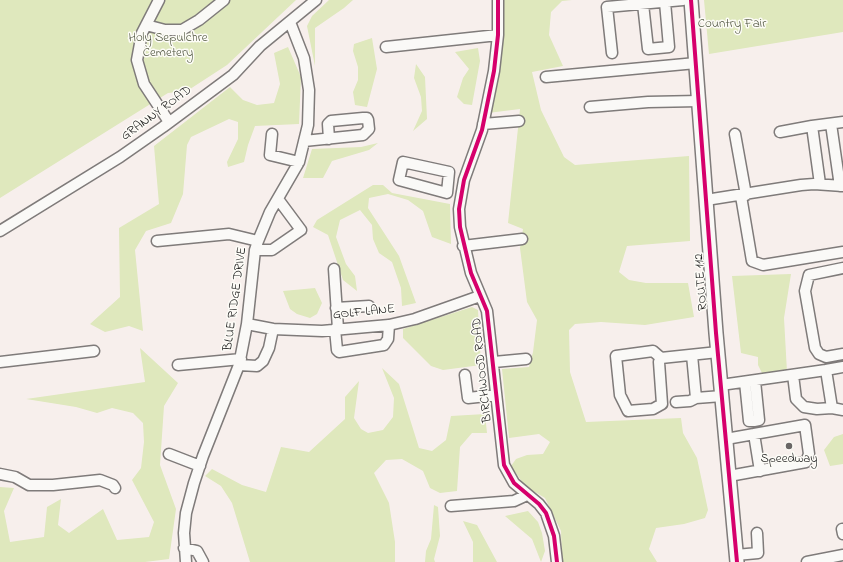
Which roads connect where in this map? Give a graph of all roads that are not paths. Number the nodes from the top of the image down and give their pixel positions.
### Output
1 (159, 0) edge
2 (224, 0) edge
3 (316, 0) edge
4 (498, 0) edge
5 (683, 0) edge
6 (691, 0) edge
7 (665, 2) junction
8 (643, 4) junction
9 (290, 22) junction
10 (146, 25) junction
11 (498, 35) junction
12 (386, 47) dead end
13 (612, 53) dead end
14 (696, 63) junction
15 (546, 77) dead end
16 (699, 101) junction
17 (590, 107) dead end
18 (169, 122) junction
19 (519, 122) dead end
20 (843, 122) edge
21 (483, 124) junction
22 (831, 124) junction
23 (812, 126) junction
24 (780, 132) dead end
25 (272, 134) dead end
26 (735, 134) dead end
27 (329, 139) dead end
28 (304, 141) junction
29 (299, 162) junction
30 (820, 184) junction
31 (842, 186) edge
32 (447, 192) junction
33 (743, 195) junction
34 (461, 197) junction
35 (278, 200) junction
36 (706, 200) junction
37 (0, 231) edge
38 (522, 239) dead end
39 (157, 241) dead end
40 (256, 246) junction
41 (463, 246) junction
42 (843, 252) edge
43 (843, 268) edge
44 (334, 269) dead end
45 (480, 296) junction
46 (369, 306) dead end
47 (336, 308) junction
48 (247, 324) junction
49 (389, 325) junction
50 (273, 329) junction
51 (336, 329) junction
52 (94, 351) dead end
53 (718, 352) junction
54 (843, 354) edge
55 (692, 355) junction
56 (661, 358) junction
57 (526, 359) dead end
58 (0, 362) edge
59 (240, 362) junction
60 (494, 362) junction
61 (178, 365) dead end
62 (843, 367) edge
63 (826, 370) junction
64 (465, 375) dead end
65 (793, 375) junction
66 (721, 391) junction
67 (496, 395) junction
68 (696, 398) junction
69 (676, 402) dead end
70 (832, 408) junction
71 (843, 410) edge
72 (754, 434) junction
73 (726, 439) junction
74 (169, 454) dead end
75 (200, 466) junction
76 (760, 471) junction
77 (0, 474) edge
78 (729, 476) junction
79 (115, 488) dead end
80 (527, 495) junction
81 (450, 506) dead end
82 (757, 533) dead end
83 (184, 548) junction
84 (843, 555) edge
85 (759, 557) edge
86 (737, 559) edge
87 (186, 562) edge
88 (203, 562) edge
89 (557, 562) edge
90 (807, 562) edge

1 - 10 street
2 - 10 street
3 - 9 street, GRANNY ROAD
4 - 11 street, BIRCHWOOD ROAD
5 - 7 street
6 - 14 main road, ROUTE 112
7 - 8 street
7 - 8 street
8 - 13 street
9 - 18 street, GRANNY ROAD
9 - 28 street, BLUE RIDGE DRIVE
10 - 18 street
11 - 12 street
11 - 21 street, BIRCHWOOD ROAD
14 - 15 street
14 - 16 main road, ROUTE 112
16 - 17 street
16 - 36 main road, ROUTE 112
18 - 37 street, GRANNY ROAD
19 - 21 street
20 - 22 street
21 - 34 street, BIRCHWOOD ROAD
22 - 23 street
22 - 31 street
23 - 24 street
23 - 30 street
25 - 29 street
26 - 33 street
27 - 28 street
28 - 29 street, BLUE RIDGE DRIVE
29 - 35 street, BLUE RIDGE DRIVE
30 - 31 street
30 - 33 street
32 - 32 street
32 - 34 street
33 - 36 street
33 - 42 street
34 - 41 street, BIRCHWOOD ROAD
35 - 40 street, BLUE RIDGE DRIVE
35 - 40 street
36 - 53 main road, ROUTE 112
38 - 41 street
39 - 40 street
40 - 48 street, BLUE RIDGE DRIVE
41 - 45 street, BIRCHWOOD ROAD
43 - 54 street
44 - 47 street
45 - 49 street, GOLF LANE
45 - 60 street, BIRCHWOOD ROAD
46 - 47 street
47 - 51 street
48 - 50 street, GOLF LANE
48 - 59 street, BLUE RIDGE DRIVE
49 - 51 street, GOLF LANE
49 - 51 street
50 - 51 street, GOLF LANE
50 - 59 street
52 - 58 street
53 - 55 street
53 - 66 main road, ROUTE 112
55 - 56 street
55 - 68 street
56 - 56 street
57 - 60 street
59 - 61 street
59 - 75 street, BLUE RIDGE DRIVE
60 - 67 street, BIRCHWOOD ROAD
62 - 63 street
63 - 65 street
63 - 70 street
64 - 67 street
65 - 66 street
65 - 70 street
66 - 68 street
66 - 73 main road, ROUTE 112
67 - 80 street, BIRCHWOOD ROAD
68 - 69 street
70 - 71 street
72 - 73 street
72 - 76 street
72 - 76 street
73 - 78 main road, ROUTE 112
74 - 75 street
75 - 83 street, BLUE RIDGE DRIVE
76 - 78 street
77 - 79 street
78 - 86 main road, ROUTE 112
80 - 81 street
80 - 89 street, BIRCHWOOD ROAD
82 - 85 street
83 - 87 street, BLUE RIDGE DRIVE
83 - 88 street
84 - 90 street
85 - 86 street

